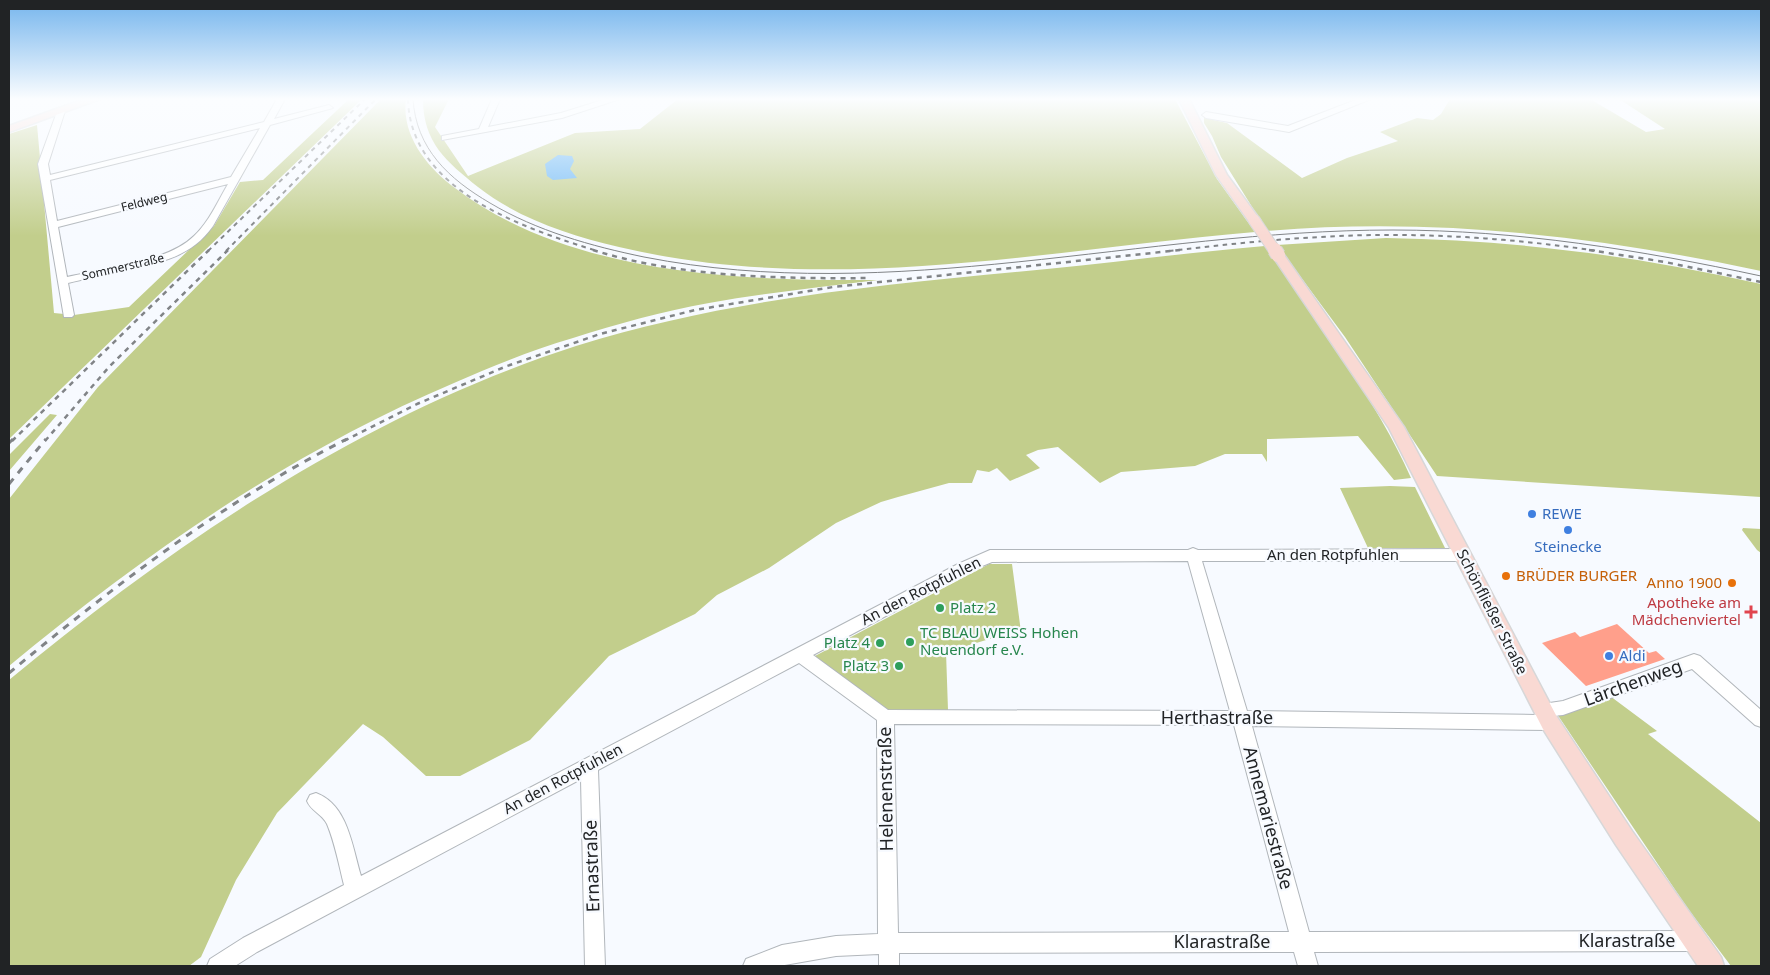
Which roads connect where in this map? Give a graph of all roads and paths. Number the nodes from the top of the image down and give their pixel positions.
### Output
1 (50, 144) edge
2 (184, 144) edge
3 (255, 144) edge
4 (1207, 144) edge
5 (45, 179) junction
6 (235, 179) junction
7 (53, 225) junction
8 (62, 281) junction
9 (68, 315) dead end
10 (1192, 554) junction
11 (1463, 555) junction
12 (799, 654) junction
13 (1546, 716) junction
14 (885, 718) junction
15 (1241, 718) junction
16 (1761, 720) edge
17 (589, 765) junction
18 (316, 801) dead end
19 (356, 889) junction
20 (1694, 941) junction
21 (889, 942) junction
22 (1301, 942) junction
23 (217, 966) edge
24 (595, 966) edge
25 (753, 966) edge
26 (889, 966) edge
27 (1308, 966) edge
28 (1712, 966) edge

1 - 5 street
2 - 5 street
3 - 6 street, Sommerstraße
4 - 11 main road, Schönfließer Straße, bridge
5 - 7 street
6 - 7 street, Feldweg
6 - 8 street, Sommerstraße
7 - 8 street
8 - 9 street
10 - 11 street, An den Rotpfuhlen
10 - 12 street, An den Rotpfuhlen
10 - 15 street, Annemariestraße
11 - 13 main road, Schönfließer Straße
12 - 14 street, Helenenstraße
12 - 17 street, An den Rotpfuhlen
13 - 15 street, Herthastraße
13 - 16 street, Lärchenweg
13 - 20 main road, Schönfließer Straße
14 - 15 street, Herthastraße
14 - 21 street, Helenenstraße
15 - 22 street, Annemariestraße
17 - 19 street, An den Rotpfuhlen
17 - 24 street, Ernastraße
18 - 19 street
19 - 23 street, An den Rotpfuhlen
20 - 22 street, Klarastraße
20 - 28 main road, Schönfließer Straße
21 - 22 street, Klarastraße
21 - 25 street, Klarastraße
21 - 26 street, Helenenstraße
22 - 27 street, Annemariestraße

